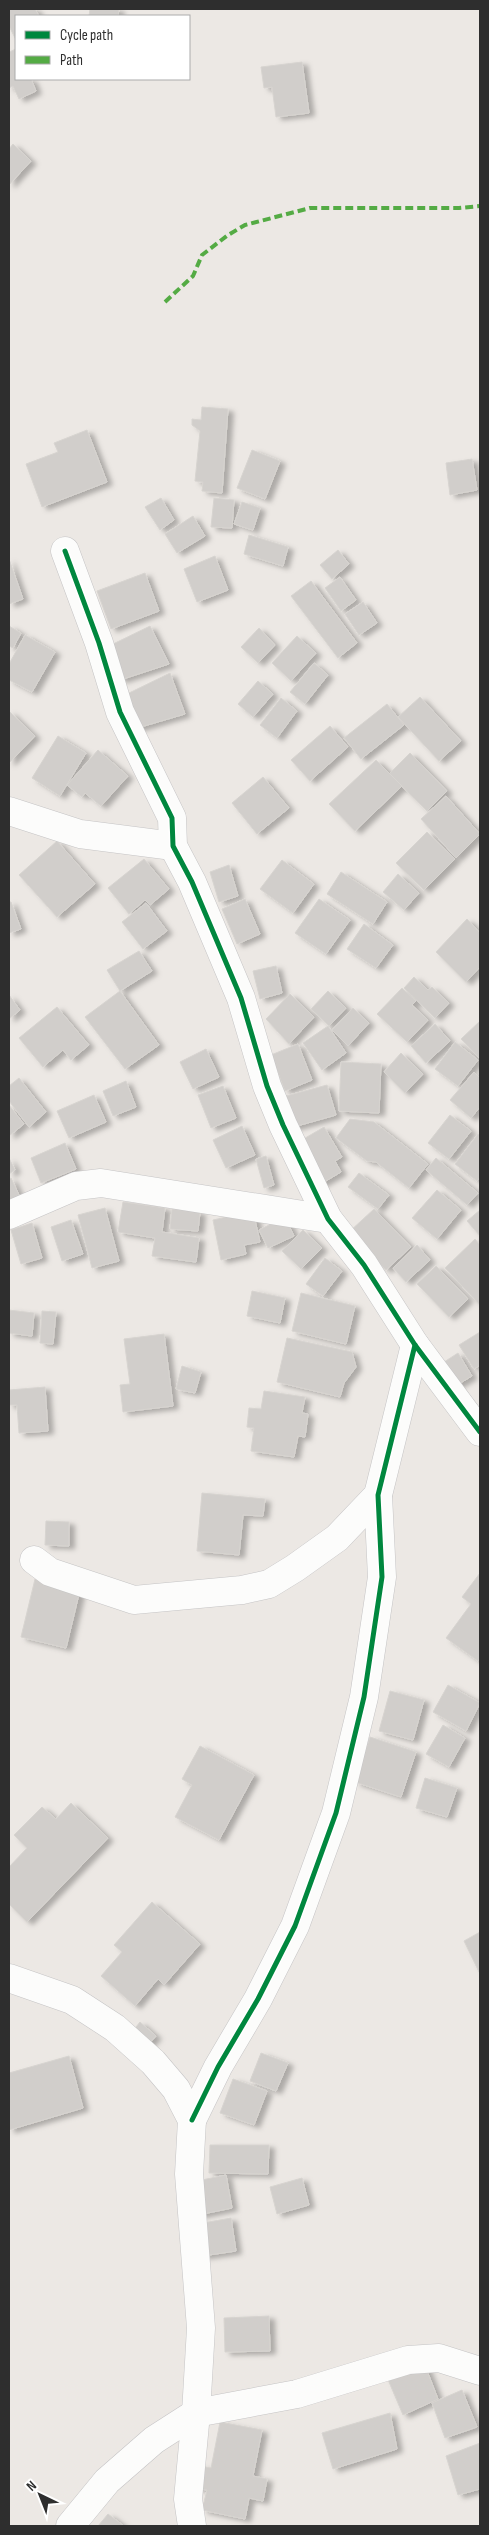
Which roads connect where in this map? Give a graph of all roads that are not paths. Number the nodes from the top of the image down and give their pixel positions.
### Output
1 (66, 551) dead end
2 (9, 811) edge
3 (173, 846) junction
4 (9, 1215) edge
5 (328, 1219) junction
6 (415, 1345) junction
7 (480, 1432) edge
8 (378, 1495) junction
9 (34, 1560) dead end
10 (9, 1978) edge
11 (192, 2120) junction
12 (480, 2371) edge
13 (196, 2413) junction
14 (70, 2526) edge
15 (192, 2526) edge

1 - 3 street
2 - 3 street
3 - 5 street
4 - 5 street
5 - 6 street
6 - 7 street
6 - 8 street
8 - 9 street
8 - 11 street
10 - 11 street
11 - 13 street
12 - 13 street
13 - 14 street
13 - 15 street

